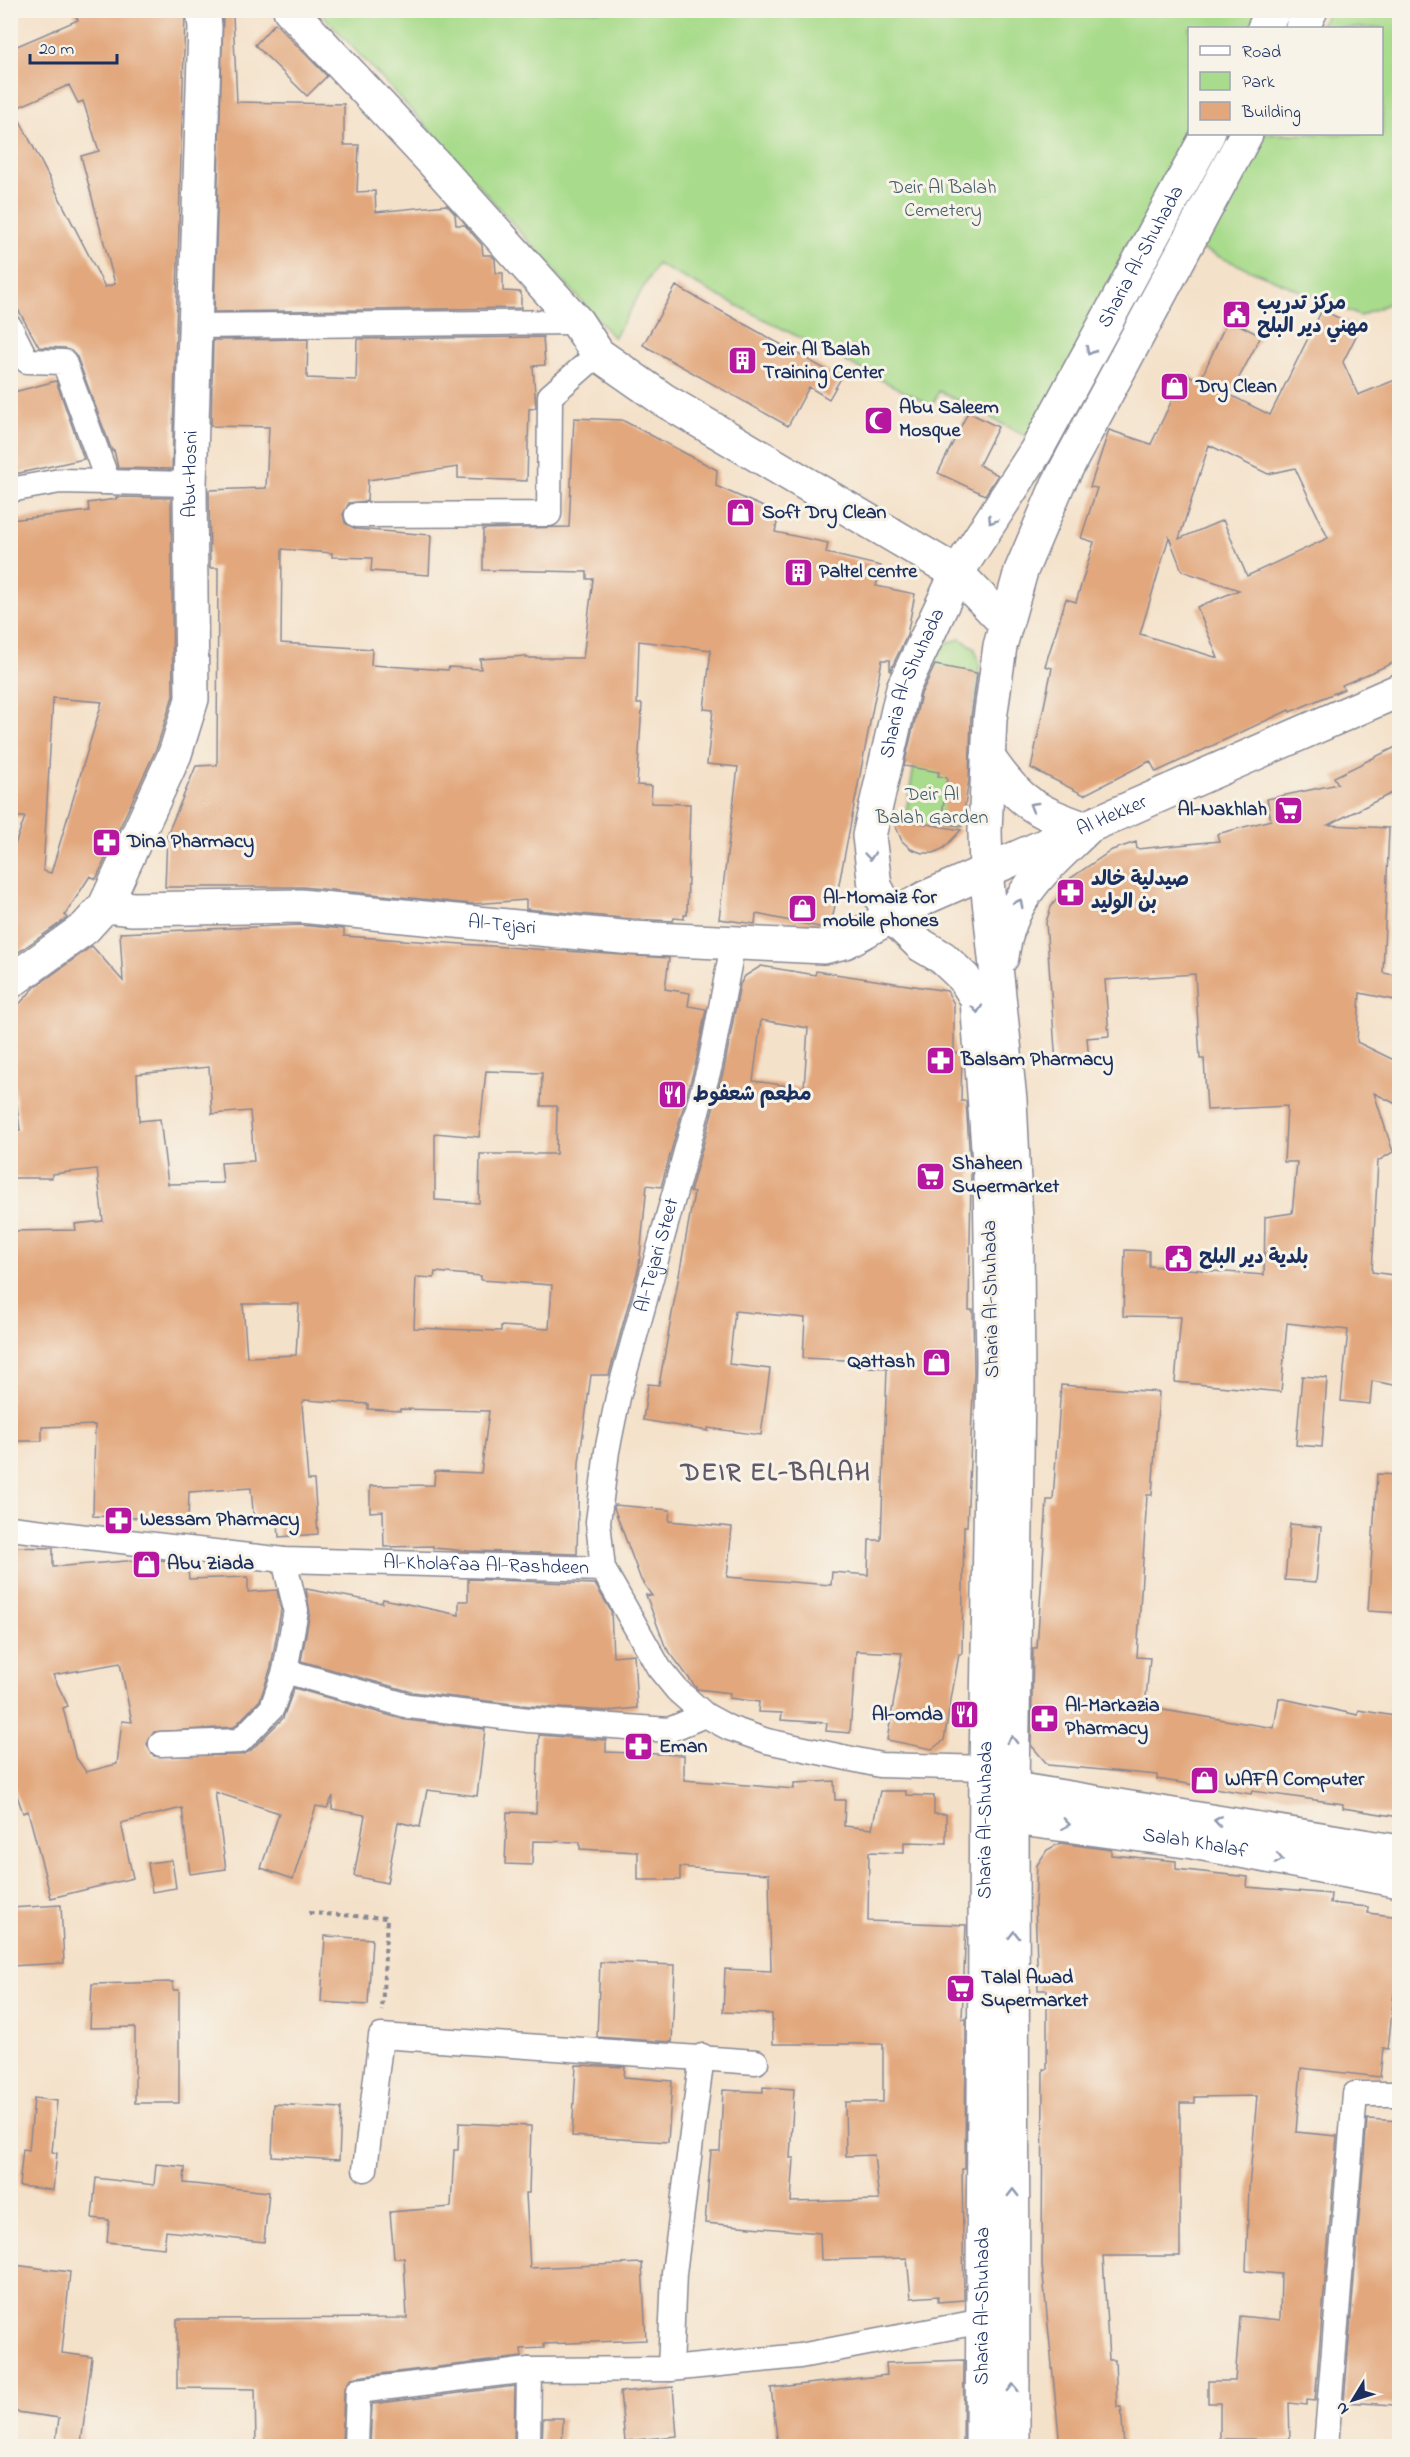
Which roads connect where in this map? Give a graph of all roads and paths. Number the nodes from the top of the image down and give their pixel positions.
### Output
1 (1274, 10) edge
2 (1311, 10) edge
3 (289, 15) edge
4 (201, 16) edge
5 (1265, 27) edge
6 (1302, 27) edge
7 (1207, 135) edge
8 (1245, 135) edge
9 (577, 322) junction
10 (195, 326) junction
11 (10, 327) edge
12 (598, 354) junction
13 (108, 482) junction
14 (190, 484) junction
15 (10, 490) edge
16 (357, 515) dead end
17 (957, 573) junction
18 (1006, 624) junction
19 (1400, 690) edge
20 (988, 757) junction
21 (1086, 829) junction
22 (986, 872) junction
23 (105, 906) junction
24 (891, 916) junction
25 (733, 944) junction
26 (999, 980) junction
27 (10, 982) edge
28 (10, 1528) edge
29 (284, 1560) junction
30 (603, 1569) junction
31 (285, 1671) junction
32 (705, 1715) junction
33 (161, 1744) dead end
34 (997, 1795) junction
35 (1400, 1852) edge
36 (1400, 1881) edge
37 (309, 1913) dead end
38 (381, 2036) junction
39 (702, 2056) junction
40 (756, 2062) dead end
41 (1400, 2094) edge
42 (365, 2169) dead end
43 (983, 2321) junction
44 (670, 2369) junction
45 (529, 2370) junction
46 (356, 2446) edge
47 (528, 2446) edge
48 (982, 2446) edge
49 (1013, 2446) edge
50 (1326, 2446) edge

1 - 5 main road
2 - 6 main road
3 - 9 main road
4 - 10 main road, Abu-Hosni
7 -> 17 main road, Sharia Al-Shuhada
8 - 18 main road, Sharia Al-Shuhada
9 - 10 street
9 - 12 main road
10 - 14 main road, Abu-Hosni
11 - 13 street
12 - 16 street
12 - 17 main road
13 - 14 street
13 - 15 street
14 - 23 main road, Abu-Hosni
17 - 18 main road
17 -> 24 main road, Sharia Al-Shuhada
18 - 20 main road, Sharia Al-Shuhada
19 - 21 main road, Al Hekker
21 -> 20 main road
20 - 22 main road, Sharia Al-Shuhada
21 - 22 main road, Al Hekker
26 -> 21 main road
22 - 24 main road, Al Hekker
22 - 26 main road, Sharia Al-Shuhada
23 - 25 main road, Al-Tejari
23 - 27 main road, Abu-Hosni
24 - 25 main road, Al-Tejari
24 -> 34 main road, Sharia Al-Shuhada
25 - 30 street, Al-Tejari Steet
34 -> 26 main road, Sharia Al-Shuhada
28 - 29 street, Al-Kholafaa Al-Rashdeen
29 - 30 street, Al-Kholafaa Al-Rashdeen
29 - 31 street
30 - 32 street, Al-Kholafaa Al-Rashdeen
31 - 32 street
31 - 33 street
32 - 34 street, Al-Kholafaa Al-Rashdeen
35 -> 34 main road, Salah Khalaf
34 -> 36 main road, Salah Khalaf
34 - 43 main road, Sharia Al-Shuhada
49 -> 34 main road, Sharia Al-Shuhada
37 - 38 path
38 - 39 street
38 - 42 street
39 - 40 street
39 - 44 street
41 - 50 street
43 - 44 street
43 - 48 main road, Sharia Al-Shuhada
44 - 45 street
45 - 46 street
45 - 47 street

